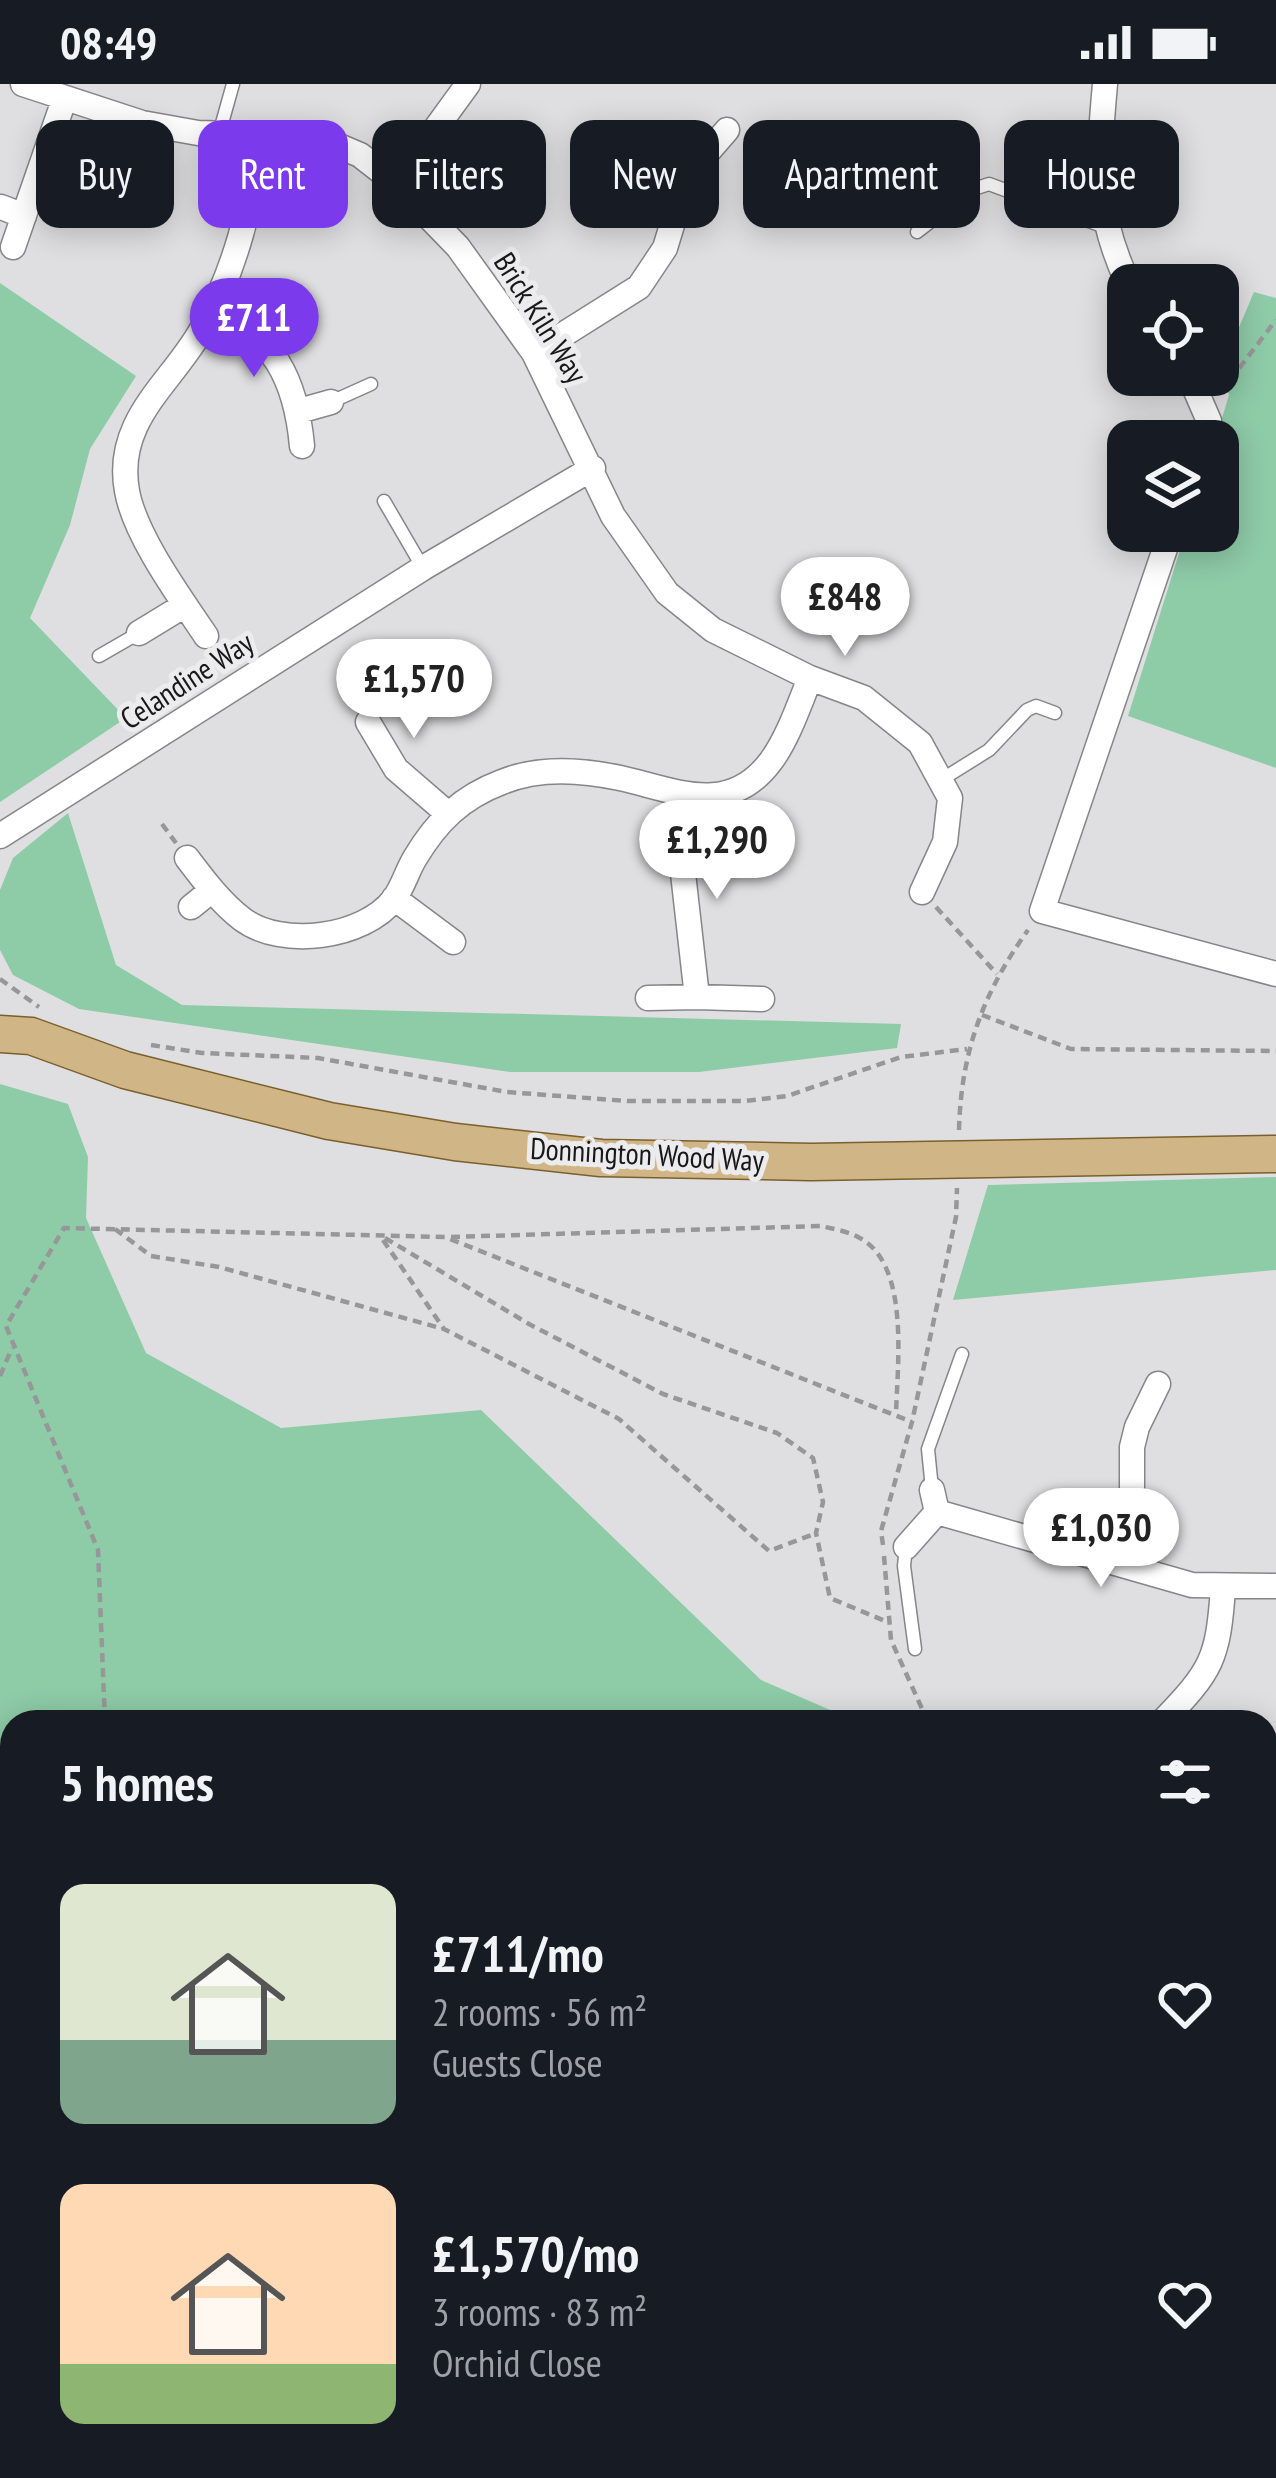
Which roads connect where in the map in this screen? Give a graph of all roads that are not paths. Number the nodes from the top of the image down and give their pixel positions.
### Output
1 (23, 84) edge
2 (233, 84) edge
3 (467, 84) edge
4 (1105, 84) edge
5 (64, 100) junction
6 (223, 120) edge
7 (441, 120) edge
8 (1102, 120) edge
9 (727, 130) dead end
10 (198, 131) edge
11 (1004, 190) edge
12 (13, 212) edge
13 (242, 228) edge
14 (440, 228) edge
15 (1107, 228) edge
16 (917, 232) dead end
17 (13, 247) dead end
18 (1119, 264) edge
19 (212, 308) junction
20 (533, 353) junction
21 (371, 384) dead end
22 (332, 402) joint
23 (299, 411) junction
24 (308, 454) dead end
25 (592, 468) junction
26 (384, 501) dead end
27 (1165, 552) edge
28 (423, 568) junction
29 (185, 604) junction
30 (139, 633) joint
31 (206, 636) dead end
32 (99, 656) dead end
33 (810, 678) junction
34 (1055, 713) dead end
35 (368, 722) dead end
36 (940, 780) junction
37 (681, 796) junction
38 (447, 813) junction
39 (0, 836) edge
40 (187, 858) dead end
41 (212, 890) junction
42 (922, 892) road end
43 (394, 898) junction
44 (191, 907) dead end
45 (447, 927) dead end
46 (1276, 974) edge
47 (697, 997) junction
48 (648, 998) dead end
49 (762, 999) dead end
50 (0, 1009) edge
51 (28, 1028) edge
52 (1276, 1154) edge
53 (962, 1354) dead end
54 (1158, 1384) dead end
55 (934, 1501) junction
56 (906, 1547) joint
57 (1119, 1564) junction
58 (1276, 1586) edge
59 (1222, 1588) junction
60 (915, 1649) dead end
61 (1173, 1710) edge

1 - 5 street, Brick Kiln Way
2 - 6 lane
3 - 7 street
4 - 8 street
5 - 10 street, Brick Kiln Way
5 - 12 street
9 - 20 street
11 - 16 lane
12 - 17 street
13 - 19 street
14 - 20 street, Brick Kiln Way
15 - 18 street
19 - 23 street
19 - 29 street
20 - 25 street, Brick Kiln Way
21 - 22 lane
22 - 23 street
23 - 24 street
25 - 28 street, Celandine Way
25 - 33 street, Brick Kiln Way
26 - 28 lane
27 - 46 street
28 - 39 street, Celandine Way
29 - 30 street
29 - 31 street
30 - 32 lane
33 - 36 street, Brick Kiln Way
33 - 37 street
34 - 36 lane
35 - 38 street
36 - 42 street
37 - 38 street
37 - 47 street
38 - 43 street
40 - 41 street
41 - 43 street
41 - 44 street
43 - 45 street
47 - 48 street
47 - 49 street
50 - 51 main road, Donnington Wood Way
51 - 52 main road, Donnington Wood Way
53 - 55 lane
54 - 57 street
55 - 56 street
55 - 57 street
56 - 60 lane
57 - 59 street
58 - 59 street
59 - 61 street

